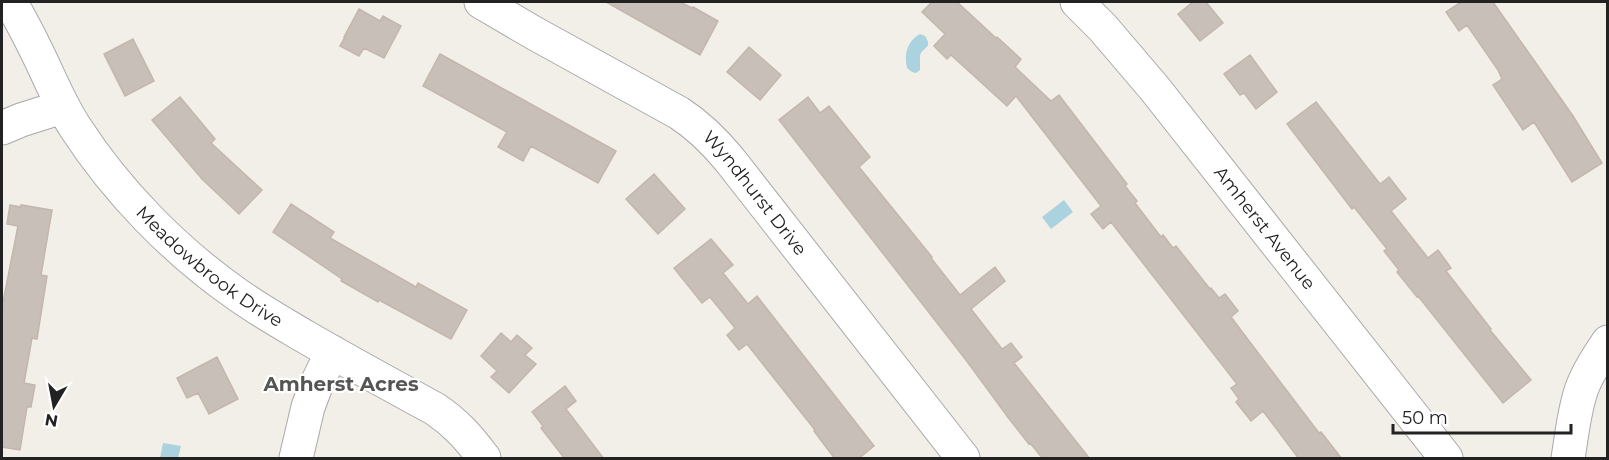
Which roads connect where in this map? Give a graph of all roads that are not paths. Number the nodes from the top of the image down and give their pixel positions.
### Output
1 (11, 2) edge
2 (481, 2) edge
3 (1077, 2) edge
4 (62, 107) junction
5 (2, 128) edge
6 (1608, 342) edge
7 (332, 352) junction
8 (1561, 453) edge
9 (296, 459) edge
10 (484, 459) edge
11 (963, 459) edge
12 (1446, 459) edge

1 - 4 street, Meadowbrook Drive
2 - 11 street, Wyndhurst Drive
3 - 12 street, Amherst Avenue
4 - 5 street
4 - 7 street, Meadowbrook Drive
6 - 8 street
7 - 9 street
7 - 10 street, Meadowbrook Drive

